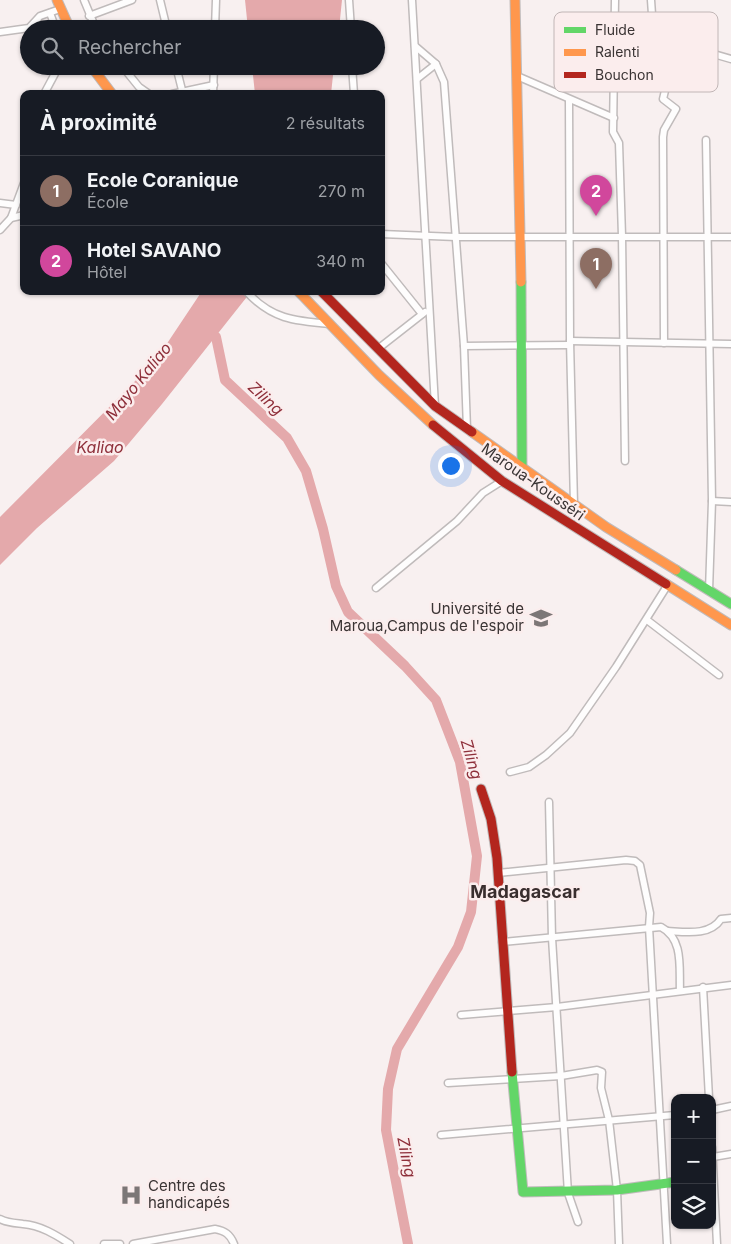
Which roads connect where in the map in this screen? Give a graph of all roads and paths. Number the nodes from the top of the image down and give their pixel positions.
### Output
1 (57, 0) edge
2 (84, 0) edge
3 (132, 0) edge
4 (160, 0) edge
5 (216, 0) edge
6 (349, 0) edge
7 (412, 0) edge
8 (515, 0) edge
9 (60, 9) junction
10 (50, 13) junction
11 (89, 16) junction
12 (36, 20) edge
13 (53, 20) edge
14 (66, 20) edge
15 (91, 20) edge
16 (165, 20) edge
17 (215, 20) edge
18 (350, 20) edge
19 (20, 29) edge
20 (0, 32) edge
21 (415, 46) junction
22 (718, 55) edge
23 (731, 59) edge
24 (436, 64) junction
25 (54, 75) edge
26 (97, 75) edge
27 (129, 75) edge
28 (178, 75) edge
29 (214, 75) edge
30 (353, 75) edge
31 (517, 76) junction
32 (417, 79) junction
33 (214, 85) junction
34 (46, 90) edge
35 (108, 90) edge
36 (143, 90) edge
37 (182, 90) joint
38 (213, 90) edge
39 (354, 90) edge
40 (614, 92) edge
41 (665, 92) edge
42 (569, 100) junction
43 (614, 118) junction
44 (706, 140) dead end
45 (20, 194) edge
46 (0, 203) edge
47 (16, 205) junction
48 (20, 216) edge
49 (11, 218) junction
50 (0, 230) edge
51 (385, 234) edge
52 (426, 235) junction
53 (569, 236) junction
54 (622, 236) junction
55 (664, 236) junction
56 (708, 236) junction
57 (456, 237) junction
58 (521, 237) junction
59 (731, 237) edge
60 (385, 268) edge
61 (249, 295) edge
62 (302, 295) edge
63 (325, 295) edge
64 (429, 310) junction
65 (422, 314) junction
66 (331, 324) junction
67 (624, 342) junction
68 (570, 343) junction
69 (664, 343) junction
70 (709, 344) junction
71 (731, 344) edge
72 (522, 345) junction
73 (464, 346) junction
74 (379, 348) junction
75 (435, 406) junction
76 (467, 429) junction
77 (625, 461) dead end
78 (522, 467) junction
79 (502, 481) junction
80 (712, 501) junction
81 (731, 502) edge
82 (574, 504) junction
83 (667, 586) junction
84 (376, 588) dead end
85 (709, 591) junction
86 (731, 604) edge
87 (647, 620) junction
88 (731, 625) edge
89 (719, 675) dead end
90 (510, 772) dead end
91 (481, 789) dead end
92 (549, 802) dead end
93 (550, 868) junction
94 (498, 873) junction
95 (731, 918) edge
96 (649, 927) junction
97 (668, 931) junction
98 (552, 938) junction
99 (502, 942) junction
100 (731, 985) edge
101 (703, 987) junction
102 (680, 991) junction
103 (653, 993) junction
104 (557, 1007) junction
105 (507, 1012) junction
106 (462, 1015) dead end
107 (561, 1076) junction
108 (513, 1079) junction
109 (448, 1083) dead end
110 (710, 1094) edge
111 (731, 1106) edge
112 (716, 1109) edge
113 (671, 1115) edge
114 (661, 1116) junction
115 (609, 1120) junction
116 (565, 1124) junction
117 (517, 1130) junction
118 (441, 1135) dead end
119 (731, 1154) edge
120 (716, 1156) edge
121 (671, 1183) edge
122 (664, 1184) junction
123 (713, 1184) edge
124 (617, 1190) junction
125 (568, 1193) junction
126 (0, 1219) edge
127 (578, 1222) dead end
128 (70, 1244) edge
129 (104, 1244) edge
130 (120, 1244) edge
131 (133, 1244) edge
132 (234, 1244) edge
133 (620, 1244) edge
134 (667, 1244) edge
135 (717, 1244) edge

1 - 9 main road
2 - 11 street
3 - 11 street
4 - 16 street
5 - 17 street
6 - 18 street
7 - 21 street
8 - 31 main road
9 - 10 street
9 - 14 main road
10 - 12 street
10 - 13 street
11 - 15 street
19 - 20 street
21 - 24 street
21 - 32 street
22 - 23 street
24 - 32 street
24 - 57 street
25 - 34 street
26 - 35 main road
27 - 36 street
28 - 37 street
29 - 33 street
30 - 39 street
31 - 42 street
31 - 58 main road
32 - 52 street
33 - 37 street
33 - 38 street
40 - 43 street
41 - 55 street
42 - 43 street
42 - 53 street
43 - 54 street
44 - 56 street
45 - 47 street
46 - 47 street
47 - 49 street
48 - 49 street
49 - 50 street
51 - 52 street
52 - 57 street
52 - 64 street
53 - 54 street
53 - 58 street
53 - 68 street
54 - 55 street
54 - 67 street
55 - 56 street
55 - 69 street
56 - 59 street
56 - 70 street
57 - 58 street
57 - 73 street
58 - 72 main road
60 - 65 street
61 - 66 street
62 - 66 main road, Maroua-Kousséri
63 - 74 main road
64 - 65 street
64 - 75 street
65 - 74 street
66 - 79 main road, Maroua-Kousséri
67 - 68 street
67 - 69 street
67 - 77 street
68 - 72 street
68 - 82 street
69 - 70 street
70 - 71 street
70 - 80 street
72 - 73 street
72 - 78 main road
73 - 76 street
74 - 75 main road
75 - 76 main road
76 - 78 main road
78 - 82 main road
79 - 83 main road, Maroua-Kousséri
79 - 84 street
80 - 81 street
80 - 85 street
82 - 85 main road
83 - 87 street
83 - 88 main road, Maroua-Kousséri
85 - 86 main road
87 - 89 street
87 - 90 street
91 - 94 main road
92 - 93 street
93 - 94 street
93 - 96 street
93 - 98 street
94 - 99 main road
95 - 97 street
96 - 97 street
96 - 98 street
96 - 103 street
97 - 102 street
98 - 99 street
98 - 104 street
99 - 105 main road
100 - 101 street
101 - 102 street
101 - 110 street
102 - 103 street
103 - 104 street
103 - 114 street
104 - 105 street
104 - 107 street
105 - 106 street
105 - 108 main road
107 - 108 street
107 - 115 street
107 - 116 street
108 - 109 street
108 - 117 main road
111 - 112 street
113 - 114 street
114 - 115 street
114 - 122 street
115 - 116 street
115 - 124 street
116 - 117 street
116 - 125 street
117 - 118 street
117 - 125 main road
119 - 120 street
121 - 122 main road
122 - 124 main road
122 - 134 street
123 - 135 street
124 - 125 main road
124 - 133 street
125 - 127 street
126 - 128 street
129 - 130 street
131 - 132 street

